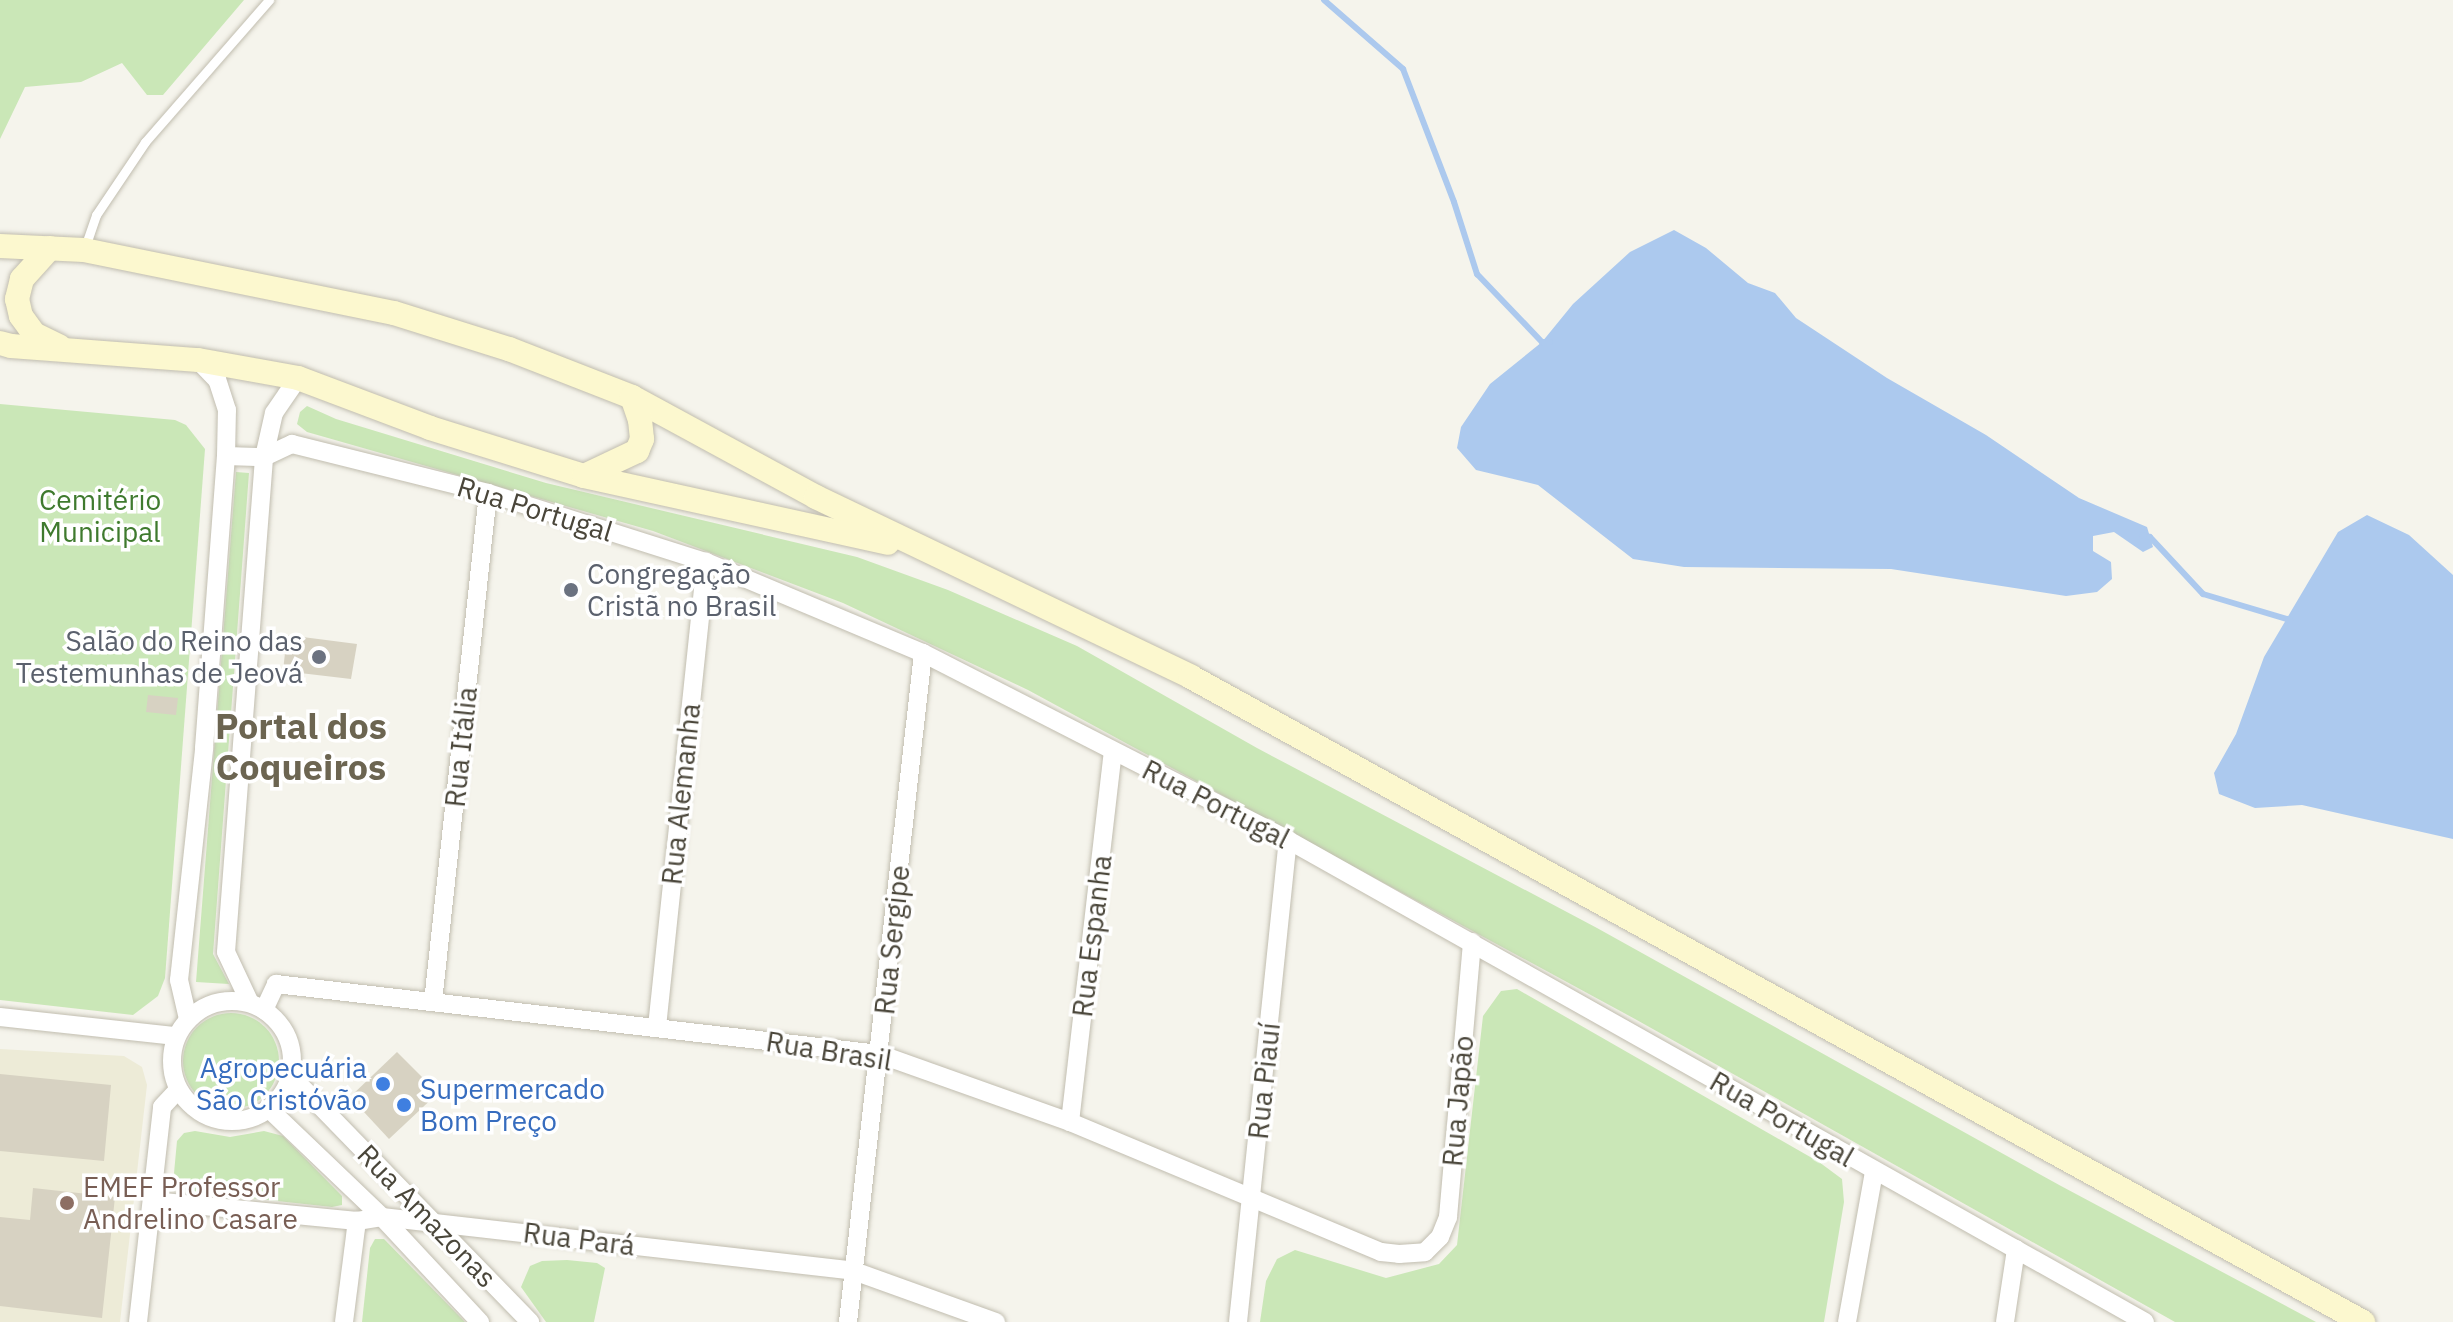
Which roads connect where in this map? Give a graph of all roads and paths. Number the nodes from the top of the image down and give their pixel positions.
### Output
1 (269, 0) edge
2 (0, 246) edge
3 (50, 248) junction
4 (84, 250) junction
5 (0, 343) edge
6 (68, 350) junction
7 (198, 360) junction
8 (298, 378) junction
9 (632, 397) junction
10 (226, 456) junction
11 (264, 457) junction
12 (584, 476) junction
13 (488, 493) junction
14 (926, 552) junction
15 (706, 562) junction
16 (923, 653) junction
17 (1113, 751) junction
18 (1288, 840) junction
19 (1472, 942) junction
20 (433, 1002) junction
21 (257, 1006) junction
22 (0, 1017) edge
23 (188, 1019) junction
24 (657, 1027) junction
25 (176, 1036) junction
26 (879, 1054) junction
27 (291, 1076) junction
28 (178, 1090) junction
29 (269, 1109) junction
30 (1070, 1122) junction
31 (1874, 1172) junction
32 (1252, 1196) junction
33 (153, 1201) junction
34 (382, 1217) junction
35 (357, 1221) junction
36 (433, 1222) junction
37 (2016, 1249) junction
38 (1425, 1252) joint
39 (854, 1271) junction
40 (138, 1322) edge
41 (344, 1322) edge
42 (480, 1322) edge
43 (530, 1322) edge
44 (848, 1322) edge
45 (996, 1322) edge
46 (1238, 1322) edge
47 (1847, 1322) edge
48 (2005, 1322) edge
49 (2145, 1322) edge
50 (2363, 1322) edge

1 - 4 lane
2 - 3 main road
3 - 4 main road
3 - 6 main road
4 - 9 main road
5 - 6 main road
6 - 7 main road
7 - 8 main road
7 - 10 street
8 - 11 street
8 - 12 main road
9 - 12 main road
9 - 14 main road
10 - 11 street, Rua Portugal
10 - 23 street
11 - 13 street, Rua Portugal
11 - 21 street
12 - 14 main road
13 - 15 street, Rua Portugal
13 - 20 street, Rua Itália
14 - 50 main road
15 - 16 street, Rua Portugal
15 - 24 street, Rua Alemanha
16 - 17 street, Rua Portugal
16 - 26 street, Rua Sergipe
17 - 18 street, Rua Portugal
17 - 30 street, Rua Espanha
18 - 19 street, Rua Portugal
18 - 32 street, Rua Piauí
19 - 31 street, Rua Portugal
19 - 38 street, Rua Japão
20 - 21 street, Rua Brasil
20 - 24 street, Rua Brasil
21 - 23 street
21 - 27 street
22 - 25 street
23 - 25 street
24 - 26 street, Rua Brasil
25 - 28 street
26 - 30 street, Rua Brasil
26 - 39 street, Rua Sergipe
27 - 29 street
27 - 36 street, Rua Amazonas
28 - 29 street
28 - 33 street
29 - 34 street, Rua Amazonas
30 - 32 street, Rua Brasil
31 - 37 street, Rua Portugal
31 - 47 street
32 - 38 street, Rua Brasil
32 - 46 street, Rua Piauí
33 - 35 street, Rua Pará
33 - 40 street
34 - 35 street, Rua Pará
34 - 36 street, Rua Pará
34 - 42 street, Rua Amazonas
35 - 41 street
36 - 39 street, Rua Pará
36 - 43 street, Rua Amazonas
37 - 48 street
37 - 49 street, Rua Portugal
39 - 44 street, Rua Sergipe
39 - 45 street, Rua Pará

